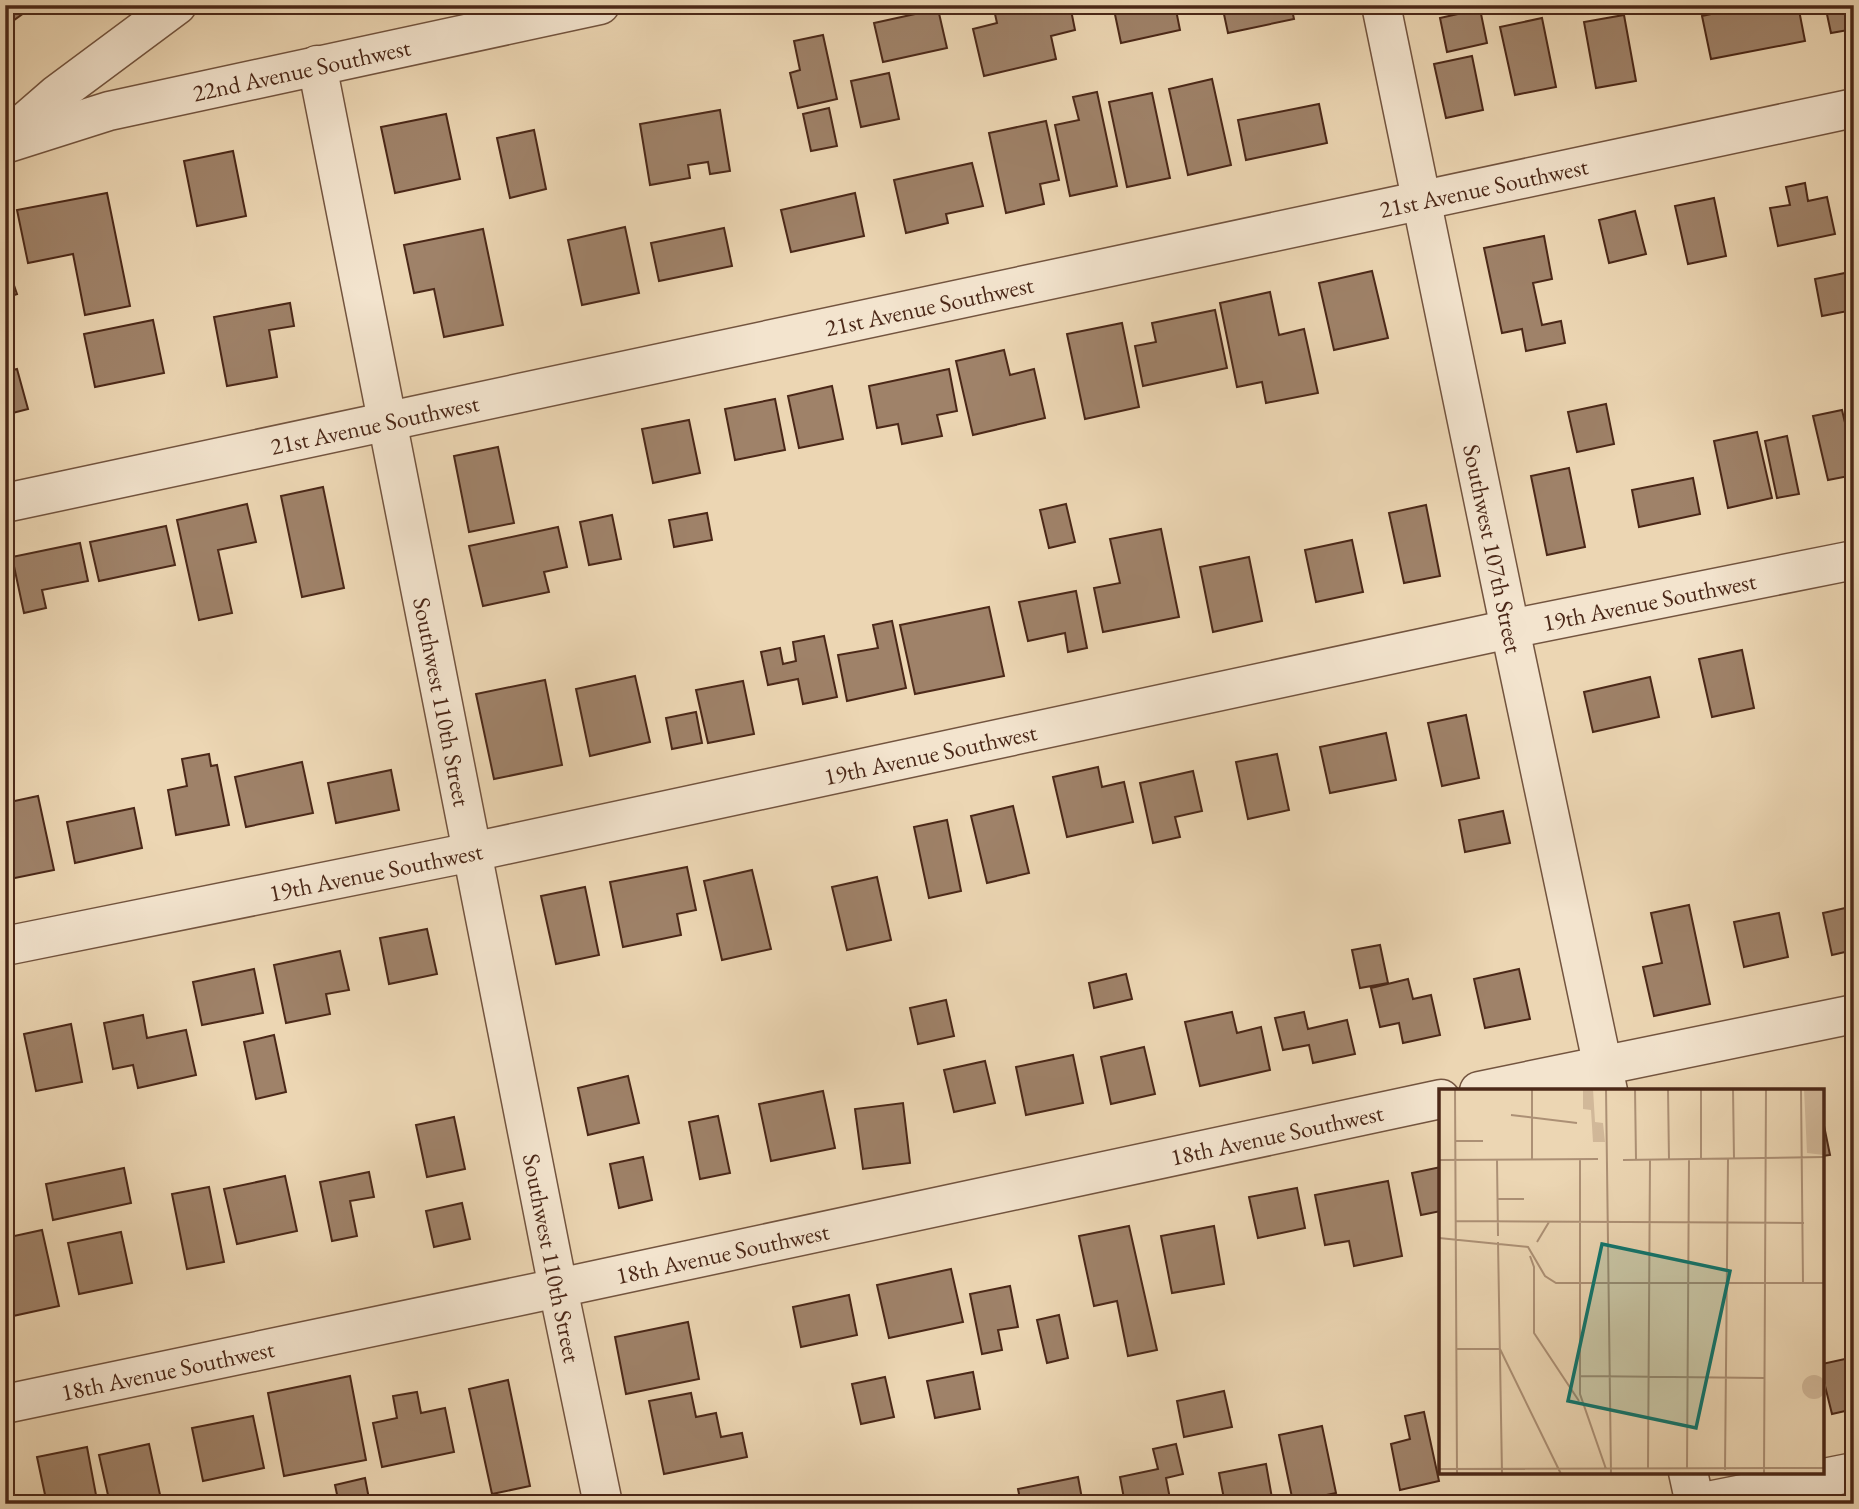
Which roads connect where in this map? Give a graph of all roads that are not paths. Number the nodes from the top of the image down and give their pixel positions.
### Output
1 (177, 5) edge
2 (600, 5) edge
3 (1381, 5) edge
4 (317, 65) junction
5 (1854, 108) edge
6 (5, 142) edge
7 (1422, 201) junction
8 (387, 421) junction
9 (5, 503) edge
10 (1854, 560) edge
11 (1510, 629) junction
12 (472, 852) junction
13 (5, 946) edge
14 (1854, 1014) edge
15 (1605, 1077) edge
16 (1497, 1089) edge
17 (1439, 1099) edge
18 (558, 1288) junction
19 (5, 1404) edge
20 (1854, 1472) edge
21 (1688, 1474) edge
22 (603, 1504) edge
23 (1694, 1504) edge

1 - 6 street
2 - 4 street, 22nd Avenue Southwest
3 - 7 street, Southwest 107th Street
4 - 6 street, 22nd Avenue Southwest
4 - 8 street, Southwest 110th Street
5 - 7 street, 21st Avenue Southwest
7 - 8 street, 21st Avenue Southwest
7 - 11 street, Southwest 107th Street
8 - 9 street, 21st Avenue Southwest
8 - 12 street, Southwest 110th Street
10 - 11 street, 19th Avenue Southwest
11 - 12 street, 19th Avenue Southwest
11 - 15 street, Southwest 107th Street
12 - 13 street, 19th Avenue Southwest
12 - 18 street, Southwest 110th Street
14 - 15 street
15 - 16 street
17 - 18 street, 18th Avenue Southwest
18 - 19 street, 18th Avenue Southwest
18 - 22 street, Southwest 110th Street
20 - 23 street
21 - 23 street

